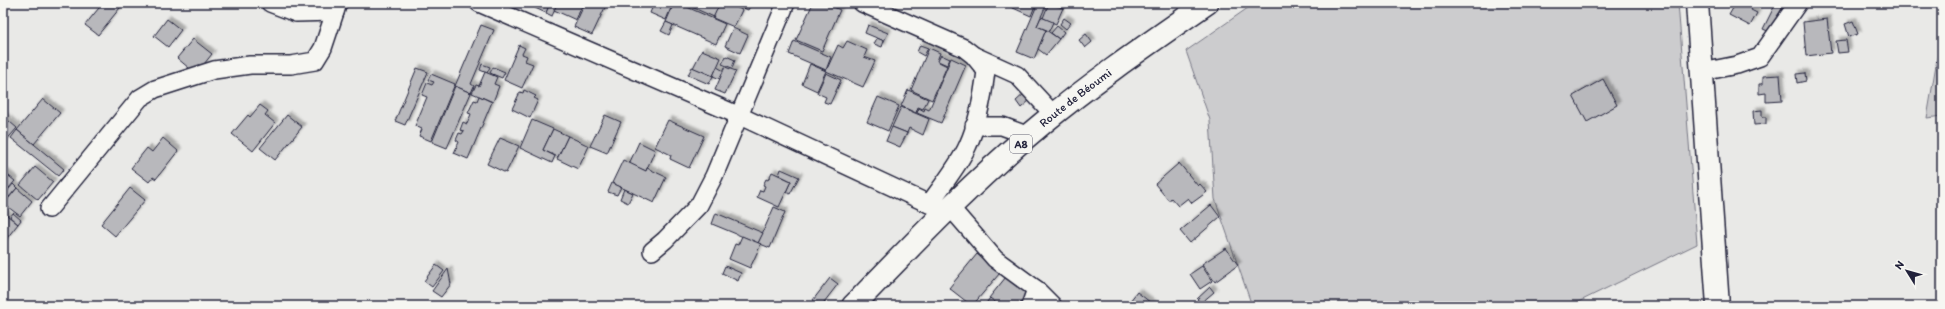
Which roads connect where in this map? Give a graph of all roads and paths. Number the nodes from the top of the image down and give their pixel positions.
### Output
1 (270, 3) edge
2 (479, 3) edge
3 (786, 3) edge
4 (862, 3) edge
5 (1207, 3) edge
6 (1697, 3) edge
7 (1798, 3) edge
8 (336, 7) edge
9 (508, 9) edge
10 (973, 55) junction
11 (1702, 72) junction
12 (1054, 115) junction
13 (740, 116) junction
14 (974, 126) junction
15 (1029, 136) junction
16 (928, 204) junction
17 (950, 207) junction
18 (49, 209) dead end
19 (652, 251) dead end
20 (1036, 289) junction
21 (853, 306) edge
22 (1030, 306) edge
23 (1053, 306) edge
24 (1718, 306) edge

1 - 8 street
2 - 9 street
3 - 13 street
4 - 10 street
5 - 12 main road, Route de Béoumi / A8
6 - 11 main road
7 - 11 street
8 - 18 street
9 - 13 street
10 - 12 street
10 - 14 street
11 - 24 main road
12 - 15 main road, Route de Béoumi / A8
13 - 16 street
13 - 19 street
14 - 15 street
14 - 16 street
15 - 17 main road, Route de Béoumi / A8
16 - 17 street
17 - 20 street
17 - 21 main road, Route de Béoumi / A8
20 - 22 street
20 - 23 street

